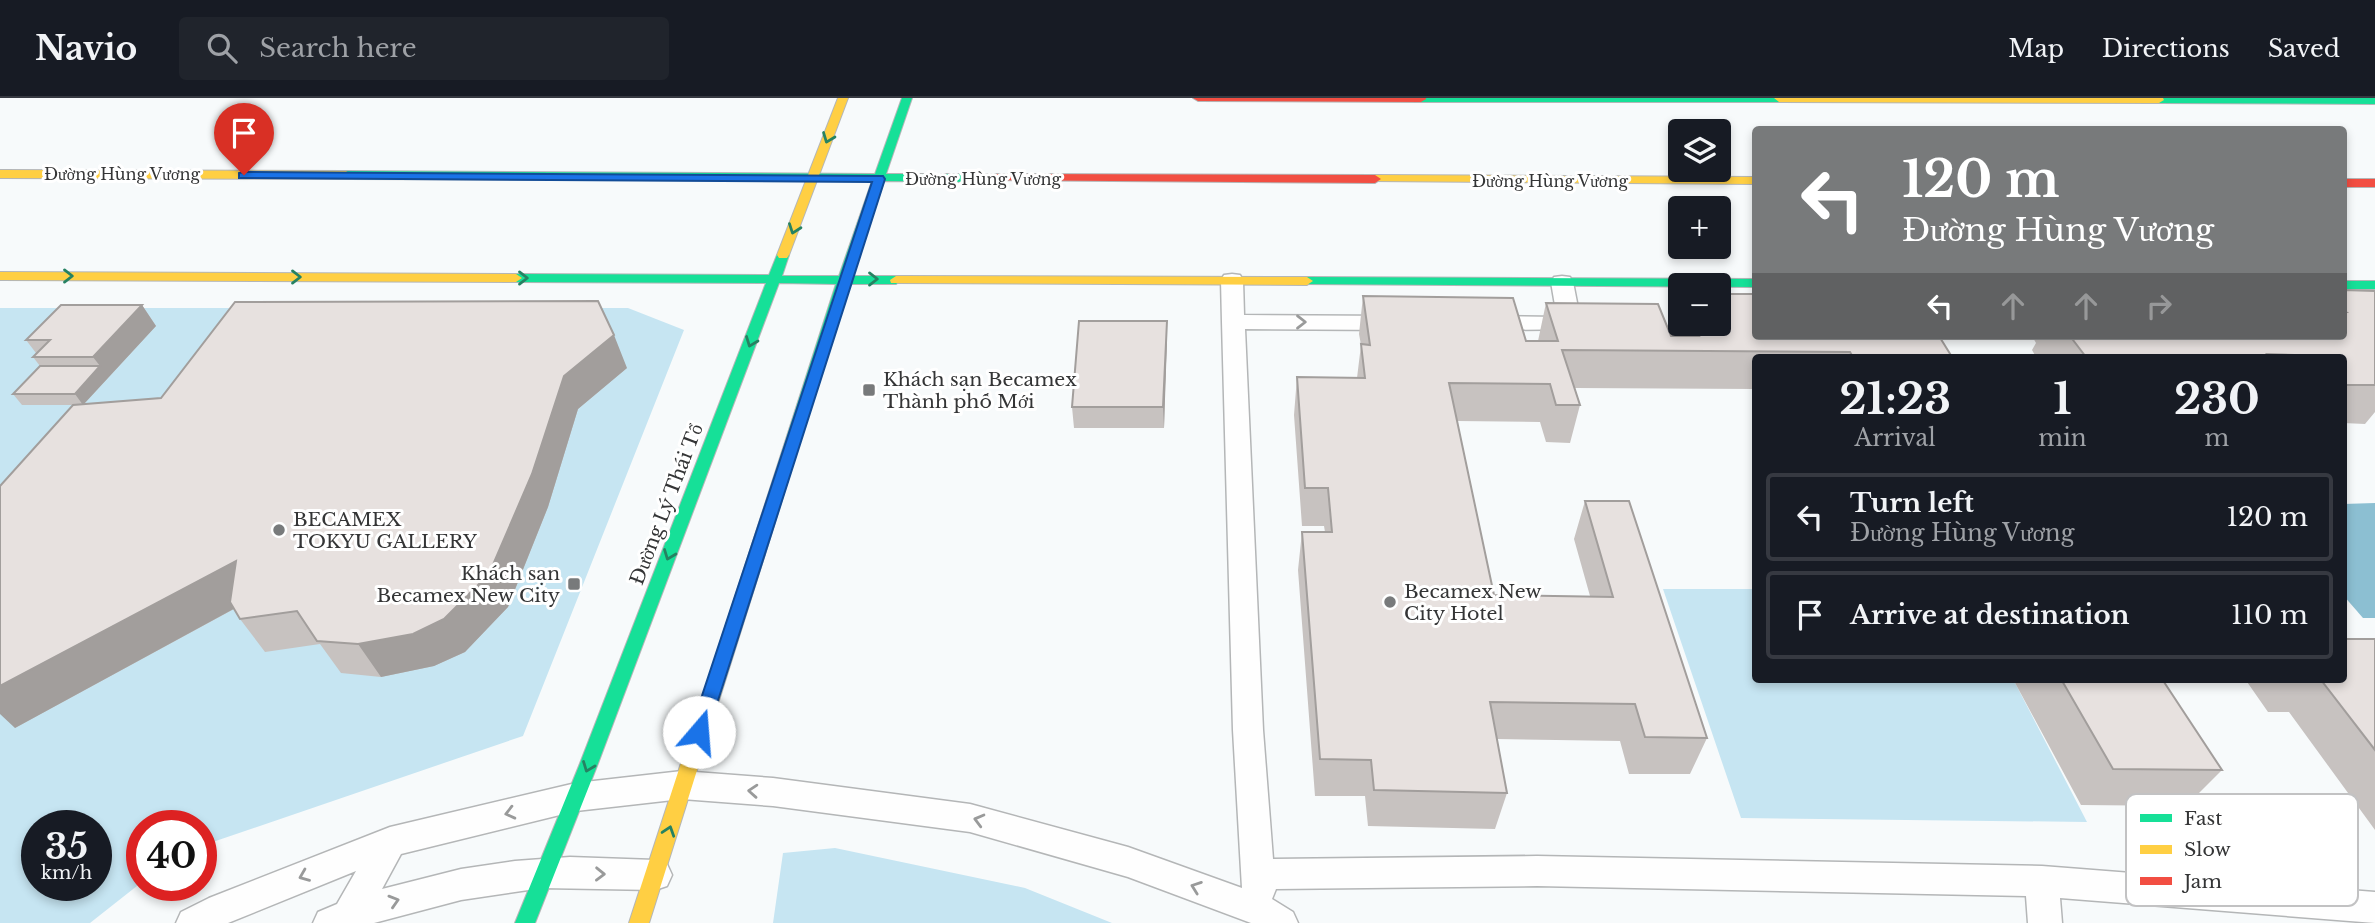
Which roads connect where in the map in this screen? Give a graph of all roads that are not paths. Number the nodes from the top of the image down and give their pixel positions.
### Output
1 (843, 98) edge
2 (907, 98) edge
3 (1198, 98) edge
4 (2375, 101) edge
5 (0, 174) edge
6 (812, 178) junction
7 (879, 179) junction
8 (1752, 181) edge
9 (2347, 183) edge
10 (2375, 183) edge
11 (0, 276) edge
12 (776, 279) junction
13 (844, 279) junction
14 (1232, 281) junction
15 (1563, 282) junction
16 (1752, 282) edge
17 (2347, 285) edge
18 (2375, 285) edge
19 (1233, 322) junction
20 (1417, 323) edge
21 (1459, 323) edge
22 (1570, 324) junction
23 (1596, 324) edge
24 (682, 785) junction
25 (576, 797) junction
26 (390, 842) junction
27 (545, 873) junction
28 (1258, 874) junction
29 (655, 875) junction
30 (2042, 881) junction
31 (2126, 888) edge
32 (2350, 906) edge
33 (2375, 908) edge
34 (1271, 916) edge
35 (341, 920) edge
36 (193, 923) edge
37 (525, 923) edge
38 (639, 923) edge
39 (2045, 923) edge

1 -> 6 main road, Đường Lý Thái Tổ
2 - 7 main road
3 - 4 main road
5 - 6 main road, Đường Hùng Vương
6 - 7 main road, Đường Hùng Vương
6 -> 12 main road, Đường Lý Thái Tổ
7 - 8 main road, Đường Hùng Vương
7 - 13 main road
9 - 10 main road
11 -> 12 main road
12 - 13 main road
12 -> 25 main road, Đường Lý Thái Tổ
13 -> 14 main road
13 - 24 main road
14 - 15 main road
14 - 19 lane
15 - 16 main road
15 - 22 lane
17 - 18 main road
19 -> 20 lane
19 - 28 lane
21 - 22 lane
22 - 23 lane
24 - 25 lane
29 -> 24 main road
34 -> 24 lane
25 -> 26 lane
25 - 27 main road, Đường Lý Thái Tổ
26 - 35 lane
26 -> 36 lane
27 -> 29 lane
35 -> 27 lane
27 - 37 main road, Đường Lý Thái Tổ
28 - 30 lane
28 - 34 lane
29 - 38 main road
30 - 31 lane
30 - 39 lane
32 - 33 lane

